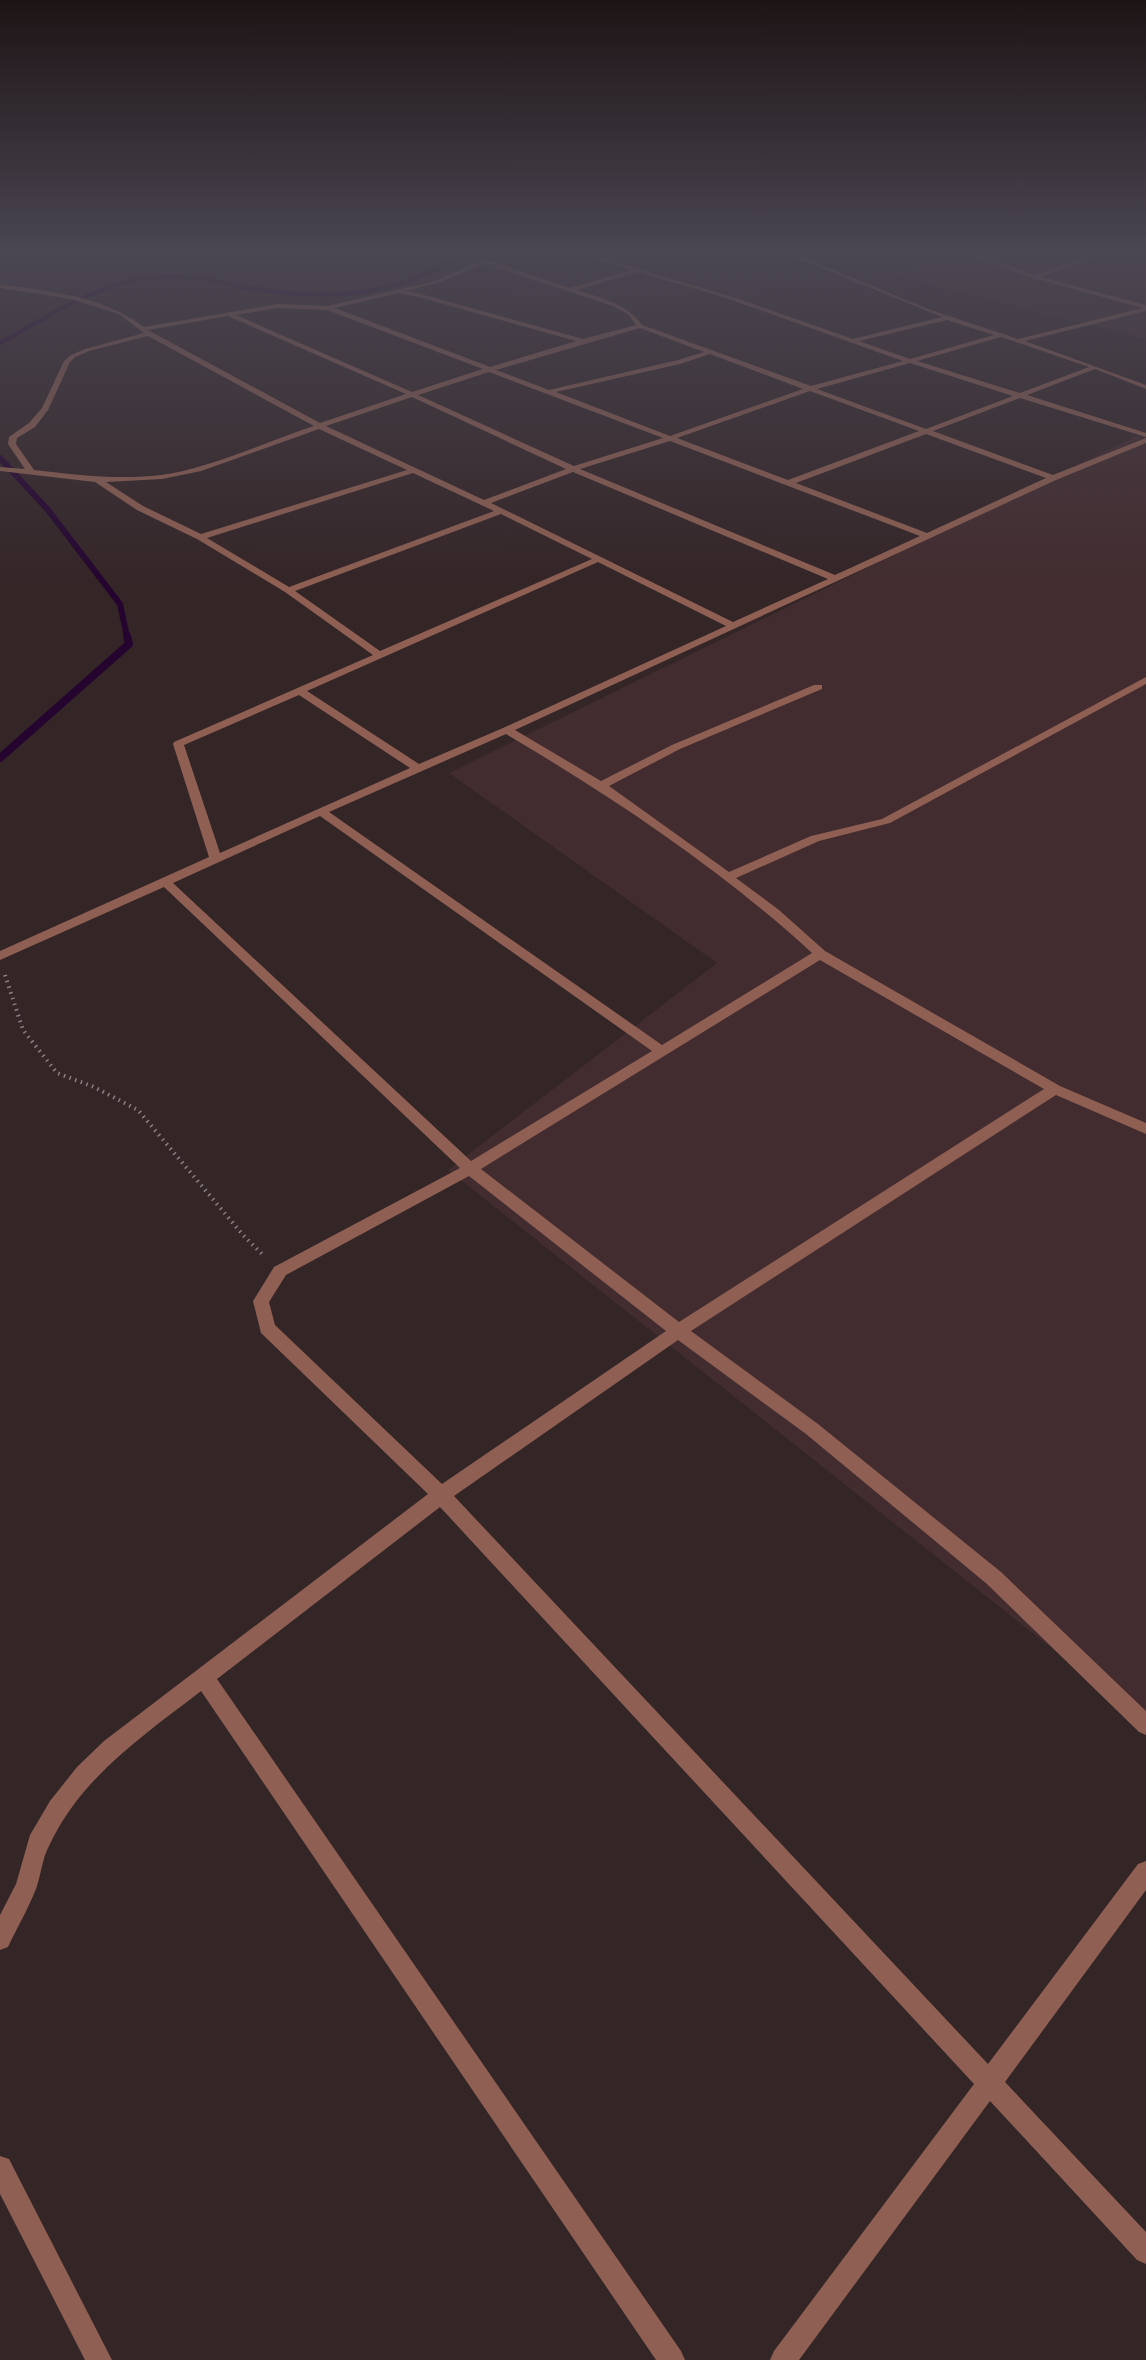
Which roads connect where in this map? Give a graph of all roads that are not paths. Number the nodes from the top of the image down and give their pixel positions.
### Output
1 (67, 363) edge
2 (204, 363) edge
3 (340, 363) edge
4 (474, 363) edge
5 (508, 363) edge
6 (675, 363) edge
7 (739, 363) edge
8 (896, 363) edge
9 (917, 363) edge
10 (1084, 363) edge
11 (1095, 367) junction
12 (489, 369) junction
13 (1146, 387) edge
14 (808, 389) junction
15 (547, 392) junction
16 (411, 394) junction
17 (1020, 396) junction
18 (320, 426) junction
19 (925, 432) junction
20 (1146, 435) edge
21 (670, 438) junction
22 (1146, 440) edge
23 (573, 469) junction
24 (0, 470) edge
25 (414, 470) junction
26 (30, 471) junction
27 (1053, 478) junction
28 (97, 480) junction
29 (789, 483) junction
30 (483, 503) junction
31 (501, 511) junction
32 (927, 536) junction
33 (200, 537) junction
34 (598, 559) junction
35 (834, 578) junction
36 (288, 590) junction
37 (732, 625) junction
38 (379, 655) junction
39 (1146, 680) edge
40 (818, 687) dead end
41 (298, 690) junction
42 (507, 730) junction
43 (418, 768) junction
44 (601, 786) junction
45 (321, 812) junction
46 (216, 860) junction
47 (728, 878) junction
48 (167, 882) junction
49 (820, 954) junction
50 (0, 956) edge
51 (661, 1052) junction
52 (1056, 1089) junction
53 (1146, 1130) edge
54 (470, 1168) junction
55 (678, 1331) junction
56 (441, 1495) junction
57 (204, 1678) junction
58 (1146, 1725) edge
59 (1146, 1872) edge
60 (0, 1939) edge
61 (992, 2082) junction
62 (0, 2168) edge
63 (1146, 2251) edge
64 (99, 2360) edge
65 (672, 2360) edge
66 (783, 2360) edge

1 - 26 street
2 - 18 street
3 - 16 street
4 - 12 street
5 - 12 street
6 - 15 street
7 - 14 street
8 - 14 street
9 - 17 street
10 - 11 street
11 - 13 street
11 - 17 street
12 - 15 street
12 - 16 street
14 - 19 street
14 - 21 street
15 - 21 street
16 - 18 street
16 - 23 street
17 - 19 street
17 - 20 street
18 - 25 street
18 - 28 street
19 - 27 street
19 - 29 street
21 - 23 street
21 - 29 street
22 - 27 street
23 - 30 street
23 - 35 street
24 - 26 street
25 - 30 street
25 - 33 street
26 - 28 street
27 - 32 street
28 - 33 street
29 - 32 street
30 - 31 street
31 - 34 street
31 - 36 street
32 - 35 street
33 - 36 street
34 - 37 street
34 - 38 street
35 - 37 street
36 - 38 street
37 - 42 street
38 - 41 street
39 - 47 street
40 - 44 street
41 - 43 street
41 - 46 street
42 - 43 street
42 - 44 street
43 - 45 street
44 - 47 street
45 - 46 street
45 - 51 street
46 - 48 street
47 - 49 street
48 - 50 street
48 - 54 street
49 - 51 street
49 - 52 street
51 - 54 street
52 - 53 street
52 - 55 street
54 - 55 street
54 - 56 street
55 - 56 street
55 - 58 street
56 - 57 street
56 - 61 street
57 - 60 street
57 - 65 street
59 - 61 street
61 - 63 street
61 - 66 street
62 - 64 street

